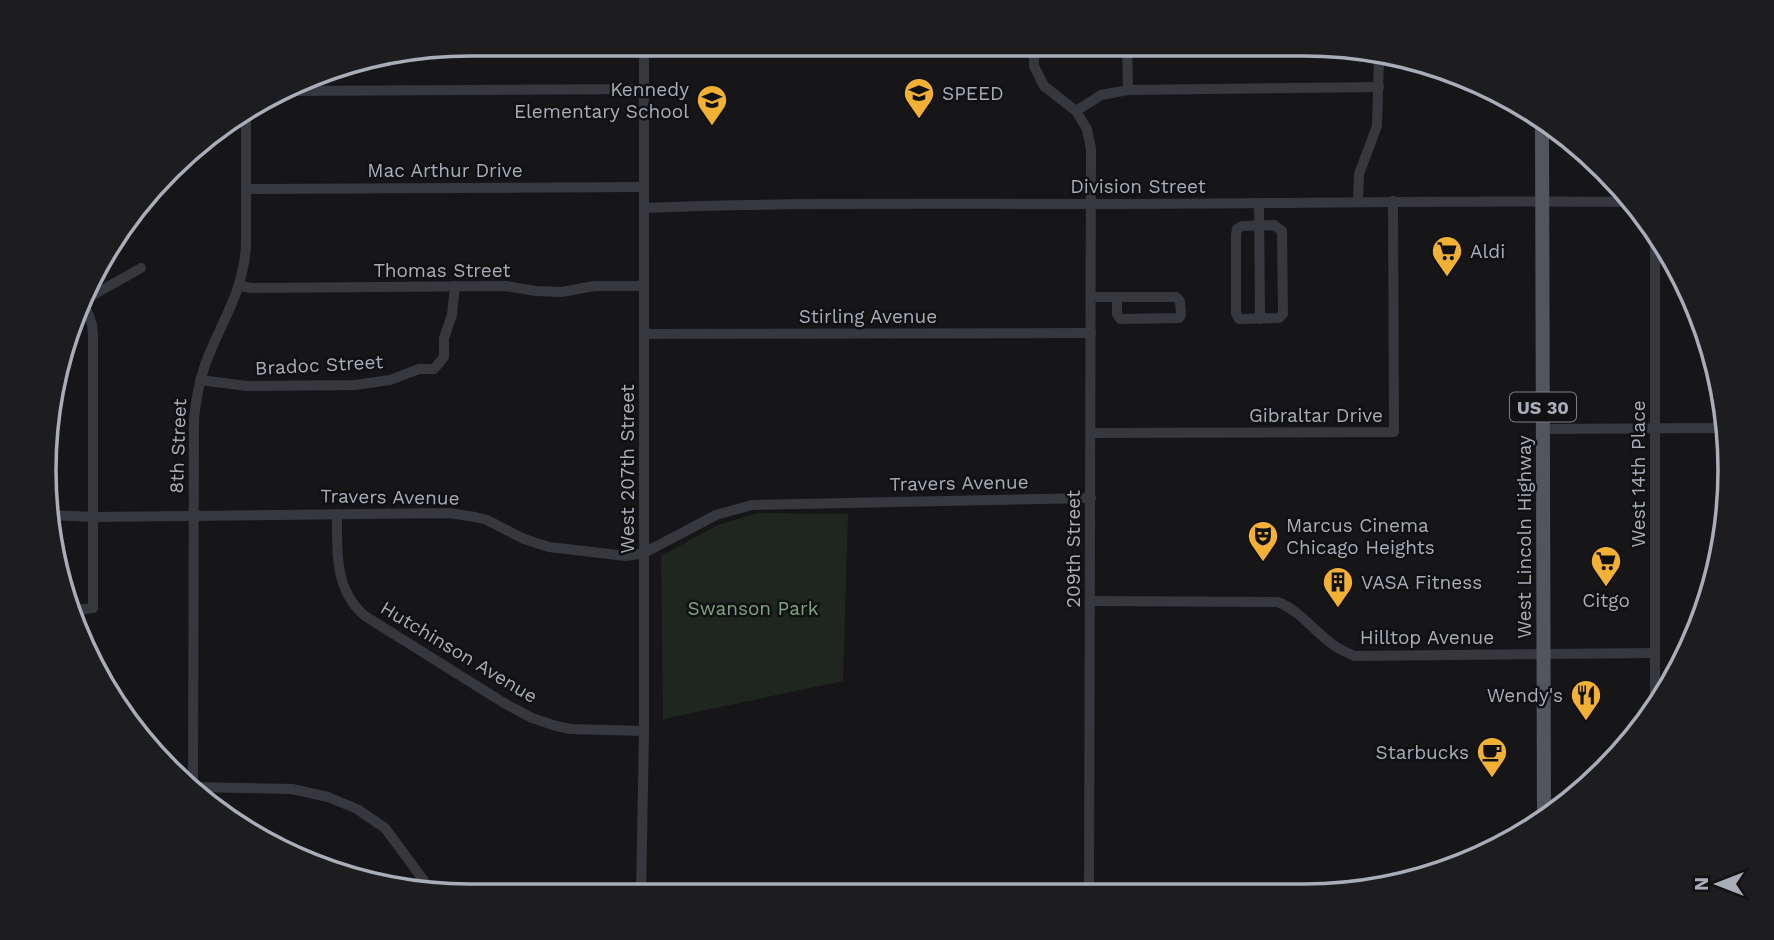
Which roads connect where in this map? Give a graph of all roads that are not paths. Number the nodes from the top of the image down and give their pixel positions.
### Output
1 (644, 56) edge
2 (1034, 56) edge
3 (1127, 56) edge
4 (1379, 63) edge
5 (1379, 87) junction
6 (644, 89) junction
7 (1128, 90) junction
8 (305, 91) edge
9 (1076, 111) junction
10 (246, 122) edge
11 (1542, 132) edge
12 (644, 187) junction
13 (246, 189) junction
14 (1358, 201) junction
15 (1393, 201) junction
16 (1542, 201) junction
17 (1619, 202) edge
18 (1259, 203) junction
19 (1091, 204) junction
20 (644, 208) junction
21 (1259, 225) junction
22 (1655, 251) edge
23 (141, 268) dead end
24 (239, 286) junction
25 (455, 286) junction
26 (644, 286) junction
27 (96, 295) edge
28 (1091, 297) junction
29 (1117, 297) junction
30 (88, 312) edge
31 (1259, 319) junction
32 (1091, 333) junction
33 (645, 334) junction
34 (200, 380) junction
35 (1715, 428) edge
36 (1544, 429) junction
37 (1655, 429) junction
38 (1091, 433) junction
39 (1091, 498) junction
40 (337, 514) junction
41 (59, 515) edge
42 (193, 515) junction
43 (94, 517) junction
44 (644, 553) junction
45 (1090, 601) junction
46 (81, 609) edge
47 (1656, 653) junction
48 (1544, 654) junction
49 (1656, 688) edge
50 (644, 731) junction
51 (193, 777) edge
52 (206, 788) edge
53 (1544, 807) edge
54 (424, 881) edge
55 (641, 884) edge
56 (1089, 884) edge

1 - 6 street, West 207th Street
2 - 9 street
3 - 7 street
4 - 5 street
5 - 7 street
5 - 14 street
6 - 8 street
6 - 12 street, West 207th Street
7 - 9 street
9 - 19 street, 209th Street
10 - 13 street, 8th Street
11 - 16 main road, West Lincoln Highway / US 30
12 - 13 street, Mac Arthur Drive
12 - 20 street, West 207th Street
13 - 24 street, 8th Street
14 - 15 street, Division Street
14 - 18 street, Division Street
15 - 16 street, Division Street
15 - 38 street, Gibraltar Drive
16 - 17 street, Division Street
16 - 36 main road, West Lincoln Highway / US 30
18 - 19 street, Division Street
18 - 21 street
19 - 20 street, Division Street
19 - 28 street, 209th Street
20 - 26 street, West 207th Street
21 - 31 street
21 - 31 street
21 - 31 street
22 - 37 street, West 14th Place
23 - 27 street
24 - 25 street, Thomas Street
24 - 34 street, 8th Street
25 - 26 street, Thomas Street
25 - 34 street, Bradoc Street
26 - 33 street, West 207th Street
28 - 29 street
28 - 32 street, 209th Street
29 - 29 street
30 - 43 street
32 - 33 street, Stirling Avenue
32 - 38 street, 209th Street
33 - 44 street, West 207th Street
34 - 42 street, 8th Street
35 - 37 street
36 - 37 street
36 - 48 main road, West Lincoln Highway / US 30
37 - 47 street, West 14th Place
38 - 39 street, 209th Street
39 - 44 street, Travers Avenue
39 - 45 street, 209th Street
40 - 42 street, Travers Avenue
40 - 44 street, Travers Avenue
40 - 50 street, Hutchinson Avenue
41 - 43 street, Travers Avenue
42 - 43 street, Travers Avenue
42 - 51 street, 8th Street
43 - 46 street
44 - 50 street, West 207th Street
45 - 48 street, Hilltop Avenue
45 - 56 street, 209th Street
47 - 48 street, Hilltop Avenue
47 - 49 street, West 14th Place
48 - 53 main road, West Lincoln Highway / US 30
50 - 55 street, West 207th Street
52 - 54 street

